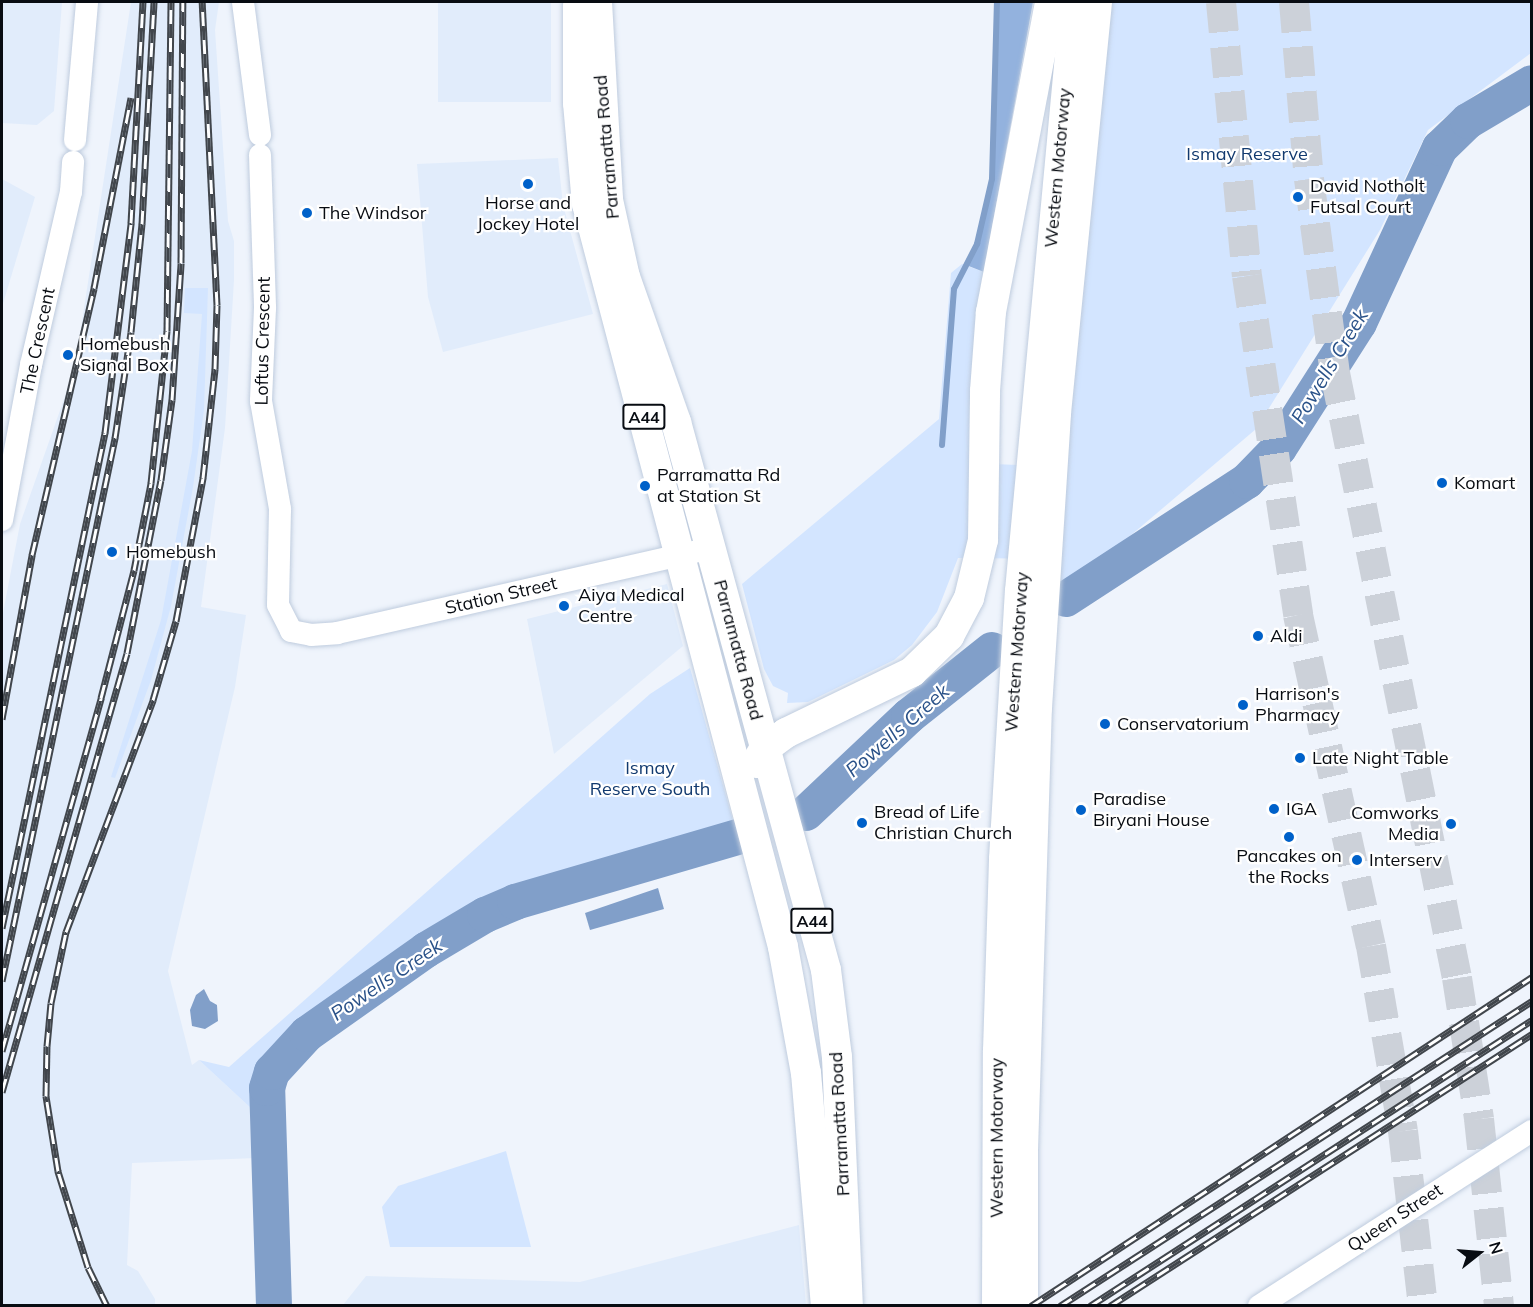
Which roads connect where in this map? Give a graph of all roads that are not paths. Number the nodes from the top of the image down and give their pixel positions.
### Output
1 (87, 2) edge
2 (243, 2) edge
3 (578, 2) edge
4 (597, 2) edge
5 (1050, 2) edge
6 (1075, 2) edge
7 (1097, 2) edge
8 (1045, 412) junction
9 (2, 520) edge
10 (711, 548) junction
11 (682, 556) junction
12 (291, 631) joint
13 (764, 749) junction
14 (783, 946) junction
15 (1532, 1131) edge
16 (826, 1305) edge
17 (849, 1305) edge
18 (997, 1305) edge
19 (1023, 1305) edge
20 (1259, 1305) edge

1 - 9 street, The Crescent
2 - 12 street, Loftus Crescent
3 - 11 highway, Parramatta Road / A44
4 - 10 highway, Parramatta Road / A44
5 - 13 highway
6 - 8 highway, Western Motorway
7 - 8 highway, Western Motorway
8 - 18 highway, Western Motorway
8 - 19 highway, Western Motorway
10 - 11 street, Station Street
10 - 13 highway, Parramatta Road / A44
11 - 12 street, Station Street
11 - 14 highway, Parramatta Road / A44
13 - 14 highway
13 - 17 highway, Parramatta Road / A44
14 - 16 highway, Parramatta Road / A44
15 - 20 street, Queen Street

